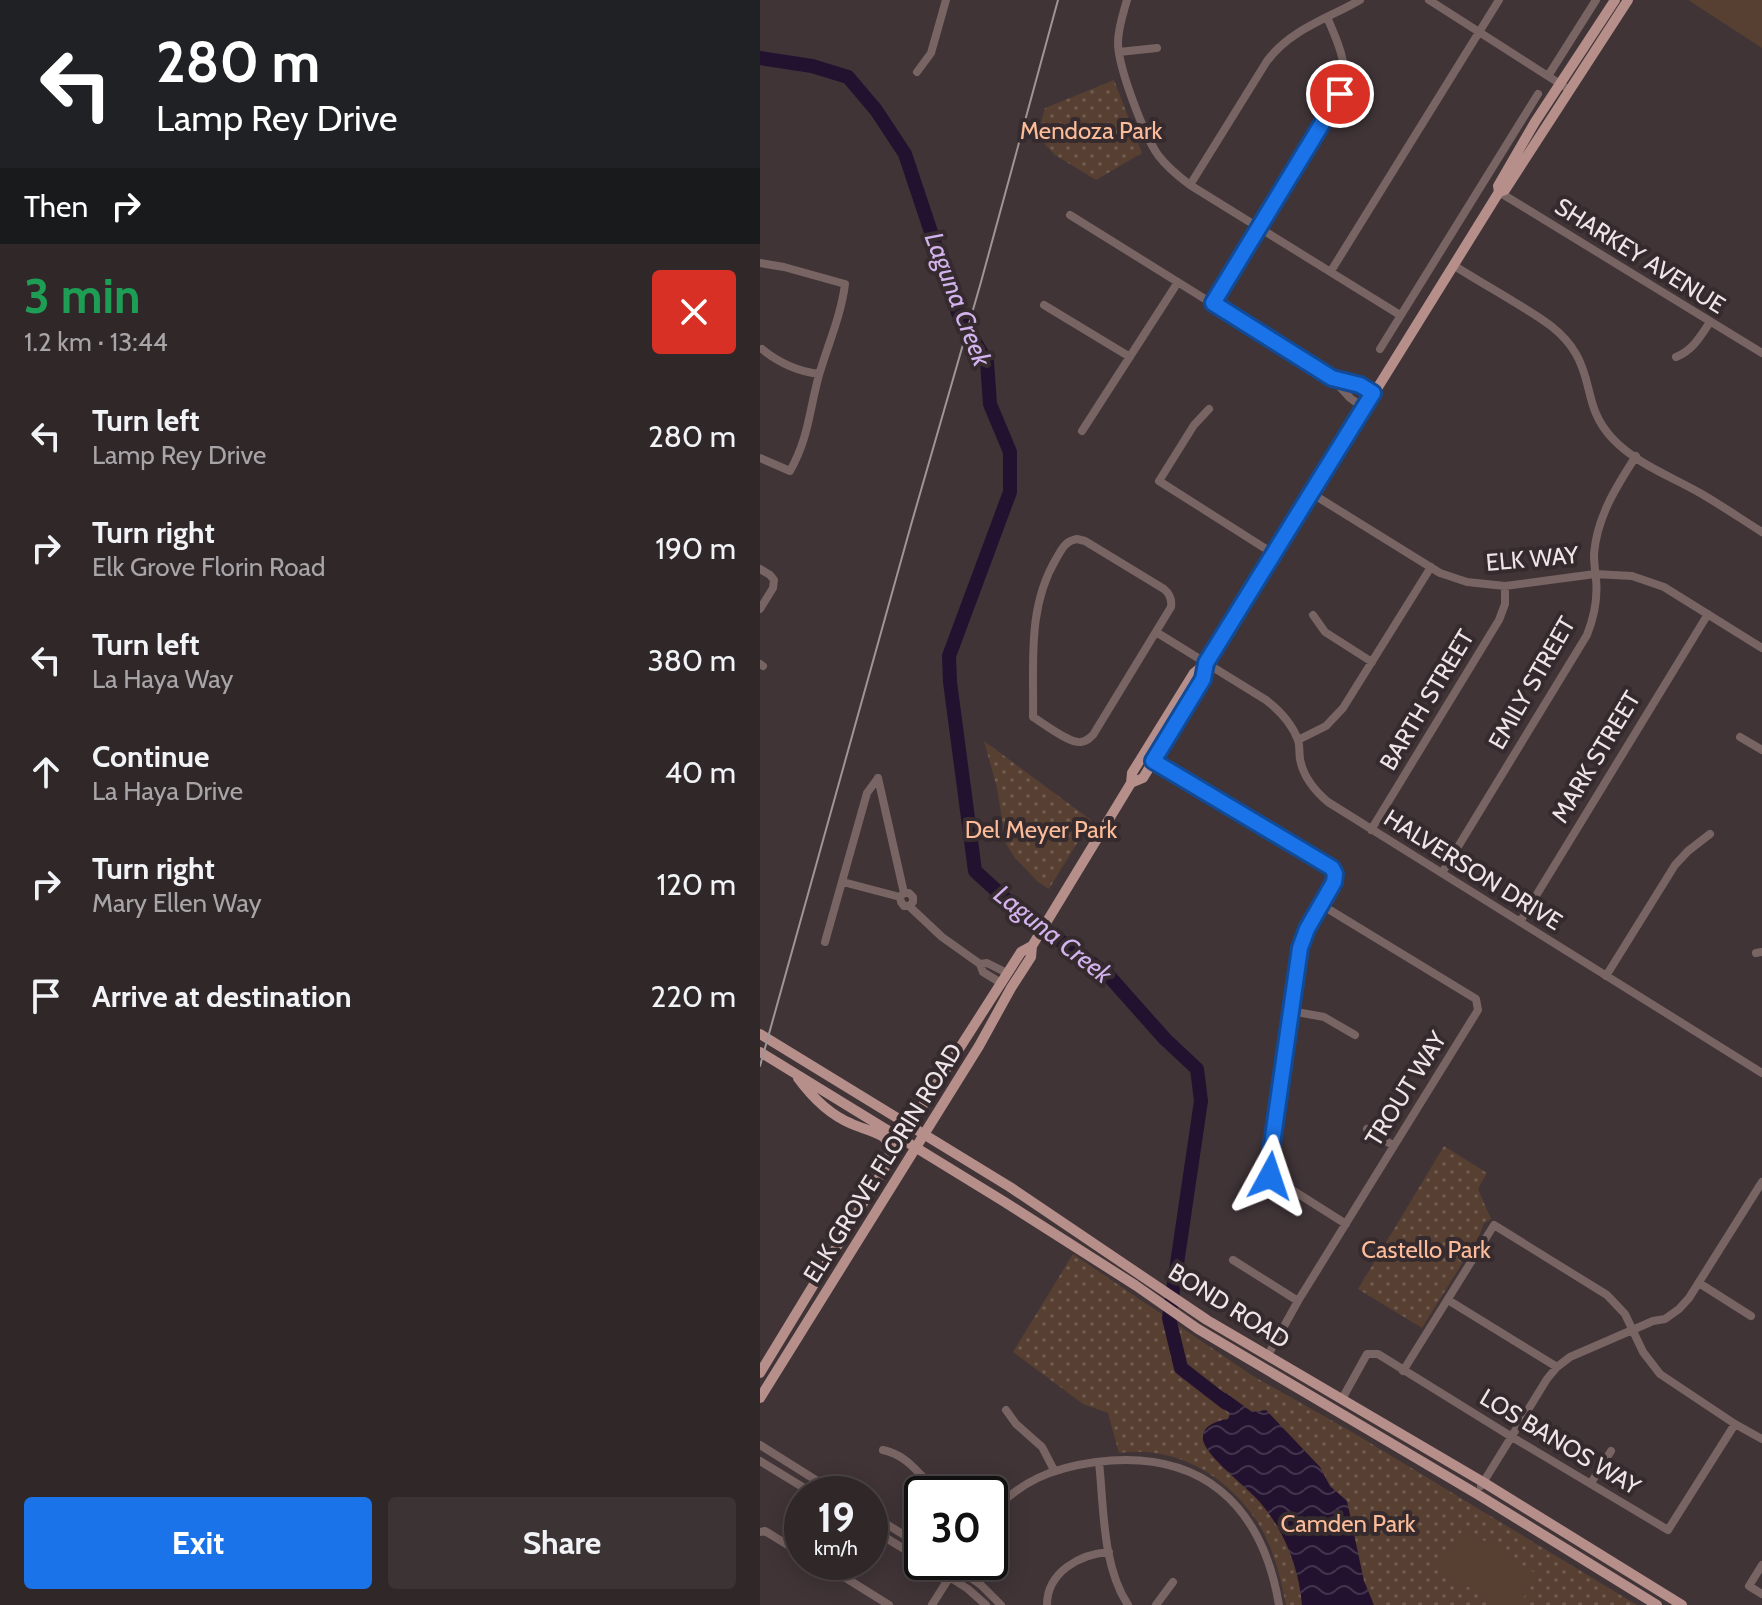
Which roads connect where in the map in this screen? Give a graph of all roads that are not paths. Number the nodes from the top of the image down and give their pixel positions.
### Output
1 (946, 0) edge
2 (1127, 0) edge
3 (1360, 0) edge
4 (1429, 0) edge
5 (1499, 0) edge
6 (1596, 0) edge
7 (1615, 0) edge
8 (1628, 0) edge
9 (1327, 17) junction
10 (1479, 32) junction
11 (1157, 48) dead end
12 (1119, 52) junction
13 (917, 72) dead end
14 (1548, 76) junction
15 (1565, 86) junction
16 (1538, 94) dead end
17 (1525, 116) junction
18 (1535, 122) junction
19 (1190, 185) junction
20 (1499, 192) junction
21 (1070, 215) dead end
22 (1259, 227) junction
23 (760, 263) edge
24 (1453, 265) junction
25 (1331, 271) junction
26 (1178, 282) junction
27 (1213, 303) junction
28 (1044, 305) dead end
29 (1400, 315) junction
30 (1710, 322) junction
31 (762, 349) edge
32 (1380, 349) dead end
33 (1762, 353) edge
34 (1130, 357) junction
35 (1676, 357) dead end
36 (819, 374) junction
37 (1332, 378) junction
38 (1373, 393) junction
39 (1364, 408) junction
40 (1209, 409) dead end
41 (1082, 431) dead end
42 (1636, 456) junction
43 (760, 458) edge
44 (1311, 493) junction
45 (1762, 532) edge
46 (1274, 554) junction
47 (1431, 567) junction
48 (760, 569) edge
49 (1595, 574) junction
50 (1505, 586) junction
51 (760, 609) edge
52 (1708, 614) junction
53 (1313, 615) dead end
54 (1156, 632) junction
55 (1762, 648) edge
56 (1372, 662) junction
57 (1206, 663) junction
58 (1740, 737) dead end
59 (1298, 740) junction
60 (1762, 750) edge
61 (1153, 761) junction
62 (1131, 783) junction
63 (1371, 830) junction
64 (1710, 834) dead end
65 (1442, 873) junction
66 (843, 882) junction
67 (902, 895) junction
68 (1320, 904) junction
69 (1520, 922) junction
70 (825, 942) dead end
71 (1032, 946) junction
72 (1606, 976) junction
73 (1004, 978) junction
74 (1291, 1011) junction
75 (998, 1012) junction
76 (760, 1034) edge
77 (1355, 1035) dead end
78 (760, 1052) edge
79 (795, 1073) junction
80 (1762, 1073) edge
81 (911, 1126) junction
82 (1367, 1129) dead end
83 (924, 1135) junction
84 (903, 1139) junction
85 (1394, 1146) junction
86 (917, 1147) junction
87 (890, 1160) junction
88 (1762, 1182) edge
89 (1346, 1224) junction
90 (1072, 1245) junction
91 (1233, 1260) dead end
92 (1145, 1277) junction
93 (816, 1282) junction
94 (1699, 1283) junction
95 (1448, 1300) junction
96 (1298, 1301) junction
97 (813, 1312) junction
98 (1751, 1316) dead end
99 (791, 1322) junction
100 (1633, 1329) junction
101 (1268, 1355) junction
102 (1557, 1367) junction
103 (778, 1370) junction
104 (1403, 1371) junction
105 (760, 1373) edge
106 (760, 1398) edge
107 (1342, 1399) junction
108 (1006, 1410) dead end
109 (1735, 1424) junction
110 (1512, 1437) junction
111 (1762, 1439) edge
112 (760, 1445) edge
113 (883, 1450) dead end
114 (1611, 1451) dead end
115 (760, 1461) edge
116 (1099, 1462) junction
117 (1054, 1470) junction
118 (785, 1476) edge
119 (809, 1476) edge
120 (921, 1476) edge
121 (1483, 1482) junction
122 (1591, 1483) junction
123 (1477, 1494) junction
124 (1008, 1497) edge
125 (760, 1532) edge
126 (784, 1543) edge
127 (1109, 1552) junction
128 (1762, 1565) edge
129 (849, 1580) edge
130 (948, 1580) edge
131 (955, 1580) edge
132 (975, 1580) edge
133 (1173, 1582) dead end
134 (1762, 1594) edge
135 (889, 1605) edge
136 (932, 1605) edge
137 (986, 1605) edge
138 (1001, 1605) edge
139 (1047, 1605) edge
140 (1128, 1605) edge
141 (1156, 1605) edge
142 (1279, 1605) edge
143 (1657, 1605) edge
144 (1682, 1605) edge

1 - 13 street
2 - 12 street
3 - 9 street
4 - 10 street
5 - 10 street
6 - 14 street
7 - 15 main road, ELK GROVE FLORIN ROAD
8 - 15 main road, ELK GROVE FLORIN ROAD
9 - 19 street
9 - 22 street
10 - 14 street
10 - 25 street
11 - 12 street
12 - 19 street
14 - 15 street
15 - 18 main road, ELK GROVE FLORIN ROAD
15 - 20 main road, ELK GROVE FLORIN ROAD
16 - 17 street
17 - 18 street
17 - 29 street
18 - 20 main road, ELK GROVE FLORIN ROAD
19 - 22 street
20 - 24 main road, ELK GROVE FLORIN ROAD
20 - 30 street, SHARKEY AVENUE
21 - 26 street
22 - 25 street
22 - 27 street
23 - 36 street
24 - 38 main road, ELK GROVE FLORIN ROAD
24 - 42 street
25 - 29 street
26 - 27 street
26 - 34 street
27 - 37 street
28 - 34 street
29 - 32 street
30 - 33 street, SHARKEY AVENUE
30 - 35 street
31 - 36 street
34 - 41 street
36 - 43 street
37 - 38 street
37 - 39 street
38 - 39 main road, ELK GROVE FLORIN ROAD
39 - 44 main road, ELK GROVE FLORIN ROAD
40 - 46 street
42 - 45 street
42 - 49 street, EMILY STREET
44 - 46 main road, ELK GROVE FLORIN ROAD
44 - 47 street, ELK WAY
46 - 57 main road, ELK GROVE FLORIN ROAD
47 - 50 street, ELK WAY
47 - 56 street
48 - 51 street
49 - 50 street, ELK WAY
49 - 52 street, ELK WAY
49 - 65 street, EMILY STREET
50 - 63 street, BARTH STREET
52 - 55 street, ELK WAY
52 - 69 street, MARK STREET
53 - 56 street
54 - 54 street
54 - 57 street, HALVERSON DRIVE
56 - 59 street
57 - 59 street, HALVERSON DRIVE
57 - 61 main road, ELK GROVE FLORIN ROAD
57 - 62 main road, ELK GROVE FLORIN ROAD
58 - 60 street
59 - 63 street, HALVERSON DRIVE
61 - 62 main road, ELK GROVE FLORIN ROAD
61 - 68 street
62 - 71 main road, ELK GROVE FLORIN ROAD
63 - 65 street, HALVERSON DRIVE
64 - 72 street
65 - 69 street, HALVERSON DRIVE
66 - 67 street
66 - 67 street
66 - 70 street
67 - 73 street
68 - 74 street
68 - 85 street, TROUT WAY
69 - 72 street, HALVERSON DRIVE
71 - 73 main road, ELK GROVE FLORIN ROAD
71 - 75 main road, ELK GROVE FLORIN ROAD
72 - 80 street, HALVERSON DRIVE
73 - 75 main road
73 - 81 main road, ELK GROVE FLORIN ROAD
74 - 77 street
74 - 89 street
75 - 83 main road, ELK GROVE FLORIN ROAD
76 - 81 main road, BOND ROAD
78 - 79 main road, BOND ROAD
79 - 84 main road, BOND ROAD
79 - 87 main road
81 - 83 main road, BOND ROAD
81 - 84 main road, ELK GROVE FLORIN ROAD
82 - 85 street
83 - 86 main road, ELK GROVE FLORIN ROAD
83 - 92 main road, BOND ROAD
84 - 86 main road, BOND ROAD
84 - 87 main road, ELK GROVE FLORIN ROAD
85 - 89 street, TROUT WAY
86 - 90 main road, BOND ROAD
86 - 97 main road, ELK GROVE FLORIN ROAD
87 - 93 main road, ELK GROVE FLORIN ROAD
88 - 94 street
89 - 96 street, TROUT WAY
90 - 92 main road
90 - 123 main road, BOND ROAD
91 - 96 street
92 - 101 main road, BOND ROAD
93 - 97 main road
93 - 99 main road, ELK GROVE FLORIN ROAD
94 - 98 street
94 - 100 street
95 - 100 street
95 - 102 street
95 - 104 street
96 - 101 street, TROUT WAY
97 - 103 main road, ELK GROVE FLORIN ROAD
99 - 103 main road
99 - 105 main road, ELK GROVE FLORIN ROAD
100 - 102 street
100 - 109 street
101 - 107 main road, BOND ROAD
102 - 110 street
103 - 106 main road, ELK GROVE FLORIN ROAD
104 - 107 street, LOS BANOS WAY
104 - 110 street, LOS BANOS WAY
107 - 121 main road, BOND ROAD
108 - 117 street
109 - 111 street
109 - 122 street, LOS BANOS WAY
110 - 121 street
110 - 122 street, LOS BANOS WAY
112 - 119 street
113 - 120 street
114 - 122 street
115 - 118 street
116 - 117 street
116 - 127 street
116 - 142 street
117 - 124 street
121 - 123 street
121 - 144 main road, BOND ROAD
123 - 143 main road, BOND ROAD
125 - 126 street
127 - 139 street
127 - 140 street
128 - 134 street
129 - 135 street
130 - 136 street
131 - 137 street
132 - 138 street
133 - 141 street

